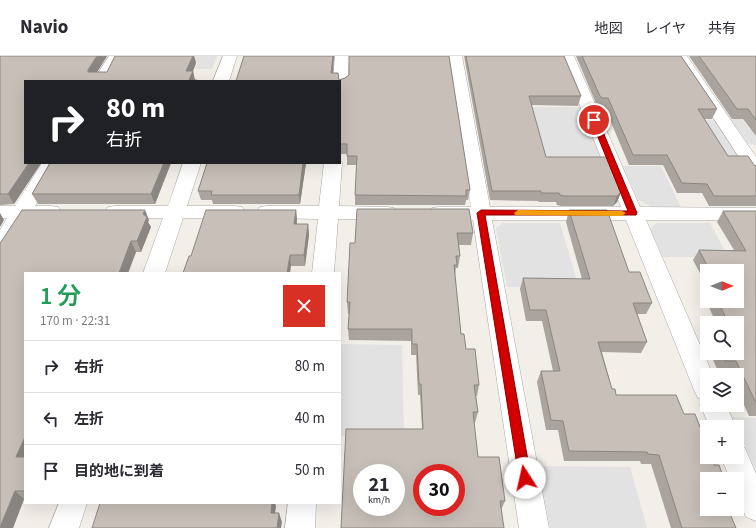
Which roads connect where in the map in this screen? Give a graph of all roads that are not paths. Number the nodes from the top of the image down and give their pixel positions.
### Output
1 (116, 56) edge
2 (230, 56) edge
3 (342, 56) edge
4 (455, 56) edge
5 (567, 56) edge
6 (680, 56) edge
7 (102, 80) edge
8 (221, 80) edge
9 (340, 80) edge
10 (50, 164) edge
11 (192, 164) edge
12 (333, 164) edge
13 (756, 170) edge
14 (0, 212) edge
15 (22, 212) junction
16 (66, 212) edge
17 (95, 212) edge
18 (175, 212) junction
19 (328, 213) junction
20 (481, 213) junction
21 (633, 213) junction
22 (756, 214) edge
23 (0, 247) edge
24 (154, 272) edge
25 (323, 272) edge
26 (700, 373) edge
27 (738, 464) edge
28 (73, 504) edge
29 (302, 504) edge
30 (756, 507) edge
31 (64, 528) edge
32 (300, 528) edge
33 (534, 528) edge

1 - 7 street
2 - 8 street
3 - 9 street
4 - 20 street
5 - 21 street
6 - 13 street
10 - 15 street
11 - 18 street
12 - 19 street
14 - 15 street
15 - 16 street
15 - 23 street
17 - 18 street
18 - 19 street
18 - 24 street
19 - 20 street
19 - 25 street
20 - 21 street
20 - 33 street
21 - 22 street
21 - 26 street
27 - 30 street
28 - 31 street
29 - 32 street

